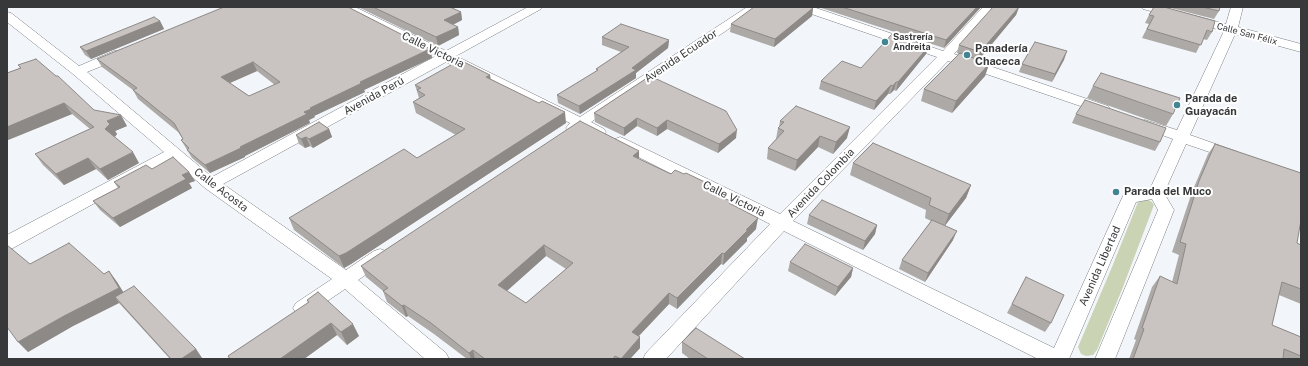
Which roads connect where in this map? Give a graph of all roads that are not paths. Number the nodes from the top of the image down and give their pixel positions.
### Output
1 (346, 7) edge
2 (537, 7) edge
3 (755, 7) edge
4 (801, 7) edge
5 (989, 7) edge
6 (1146, 7) edge
7 (1237, 7) edge
8 (7, 16) edge
9 (1231, 30) junction
10 (1301, 48) edge
11 (127, 51) edge
12 (946, 55) junction
13 (447, 56) junction
14 (78, 71) junction
15 (1115, 114) edge
16 (1130, 119) edge
17 (580, 123) junction
18 (560, 136) edge
19 (1182, 137) junction
20 (173, 153) junction
21 (1249, 161) edge
22 (211, 184) junction
23 (1156, 193) junction
24 (781, 223) junction
25 (7, 242) edge
26 (391, 249) edge
27 (345, 279) junction
28 (294, 315) edge
29 (439, 359) edge
30 (653, 359) edge
31 (1058, 359) edge
32 (1105, 359) edge

1 - 13 street, Calle Victoria
2 - 13 street, Avenida Perú
3 - 17 street, Avenida Ecuador
4 - 12 street
5 - 12 street, Avenida Colombia
6 - 9 street, Calle San Félix
7 - 9 street
8 - 14 street, Calle Acosta
9 - 10 street, Calle San Félix
9 - 19 street
11 - 14 street
12 - 15 street
12 - 24 street, Avenida Colombia
13 - 17 street, Calle Victoria
13 - 22 street, Avenida Perú
14 - 20 street, Calle Acosta
16 - 19 street
17 - 18 street, Avenida Ecuador
17 - 24 street, Calle Victoria
19 - 21 street
19 - 23 street
20 - 22 street, Calle Acosta
20 - 25 street
22 - 27 street, Calle Acosta
23 - 31 street, Avenida Libertad
23 - 32 street
24 - 30 street, Avenida Colombia
24 - 31 street, Calle Victoria
26 - 27 street
27 - 28 street
27 - 29 street, Calle Acosta

